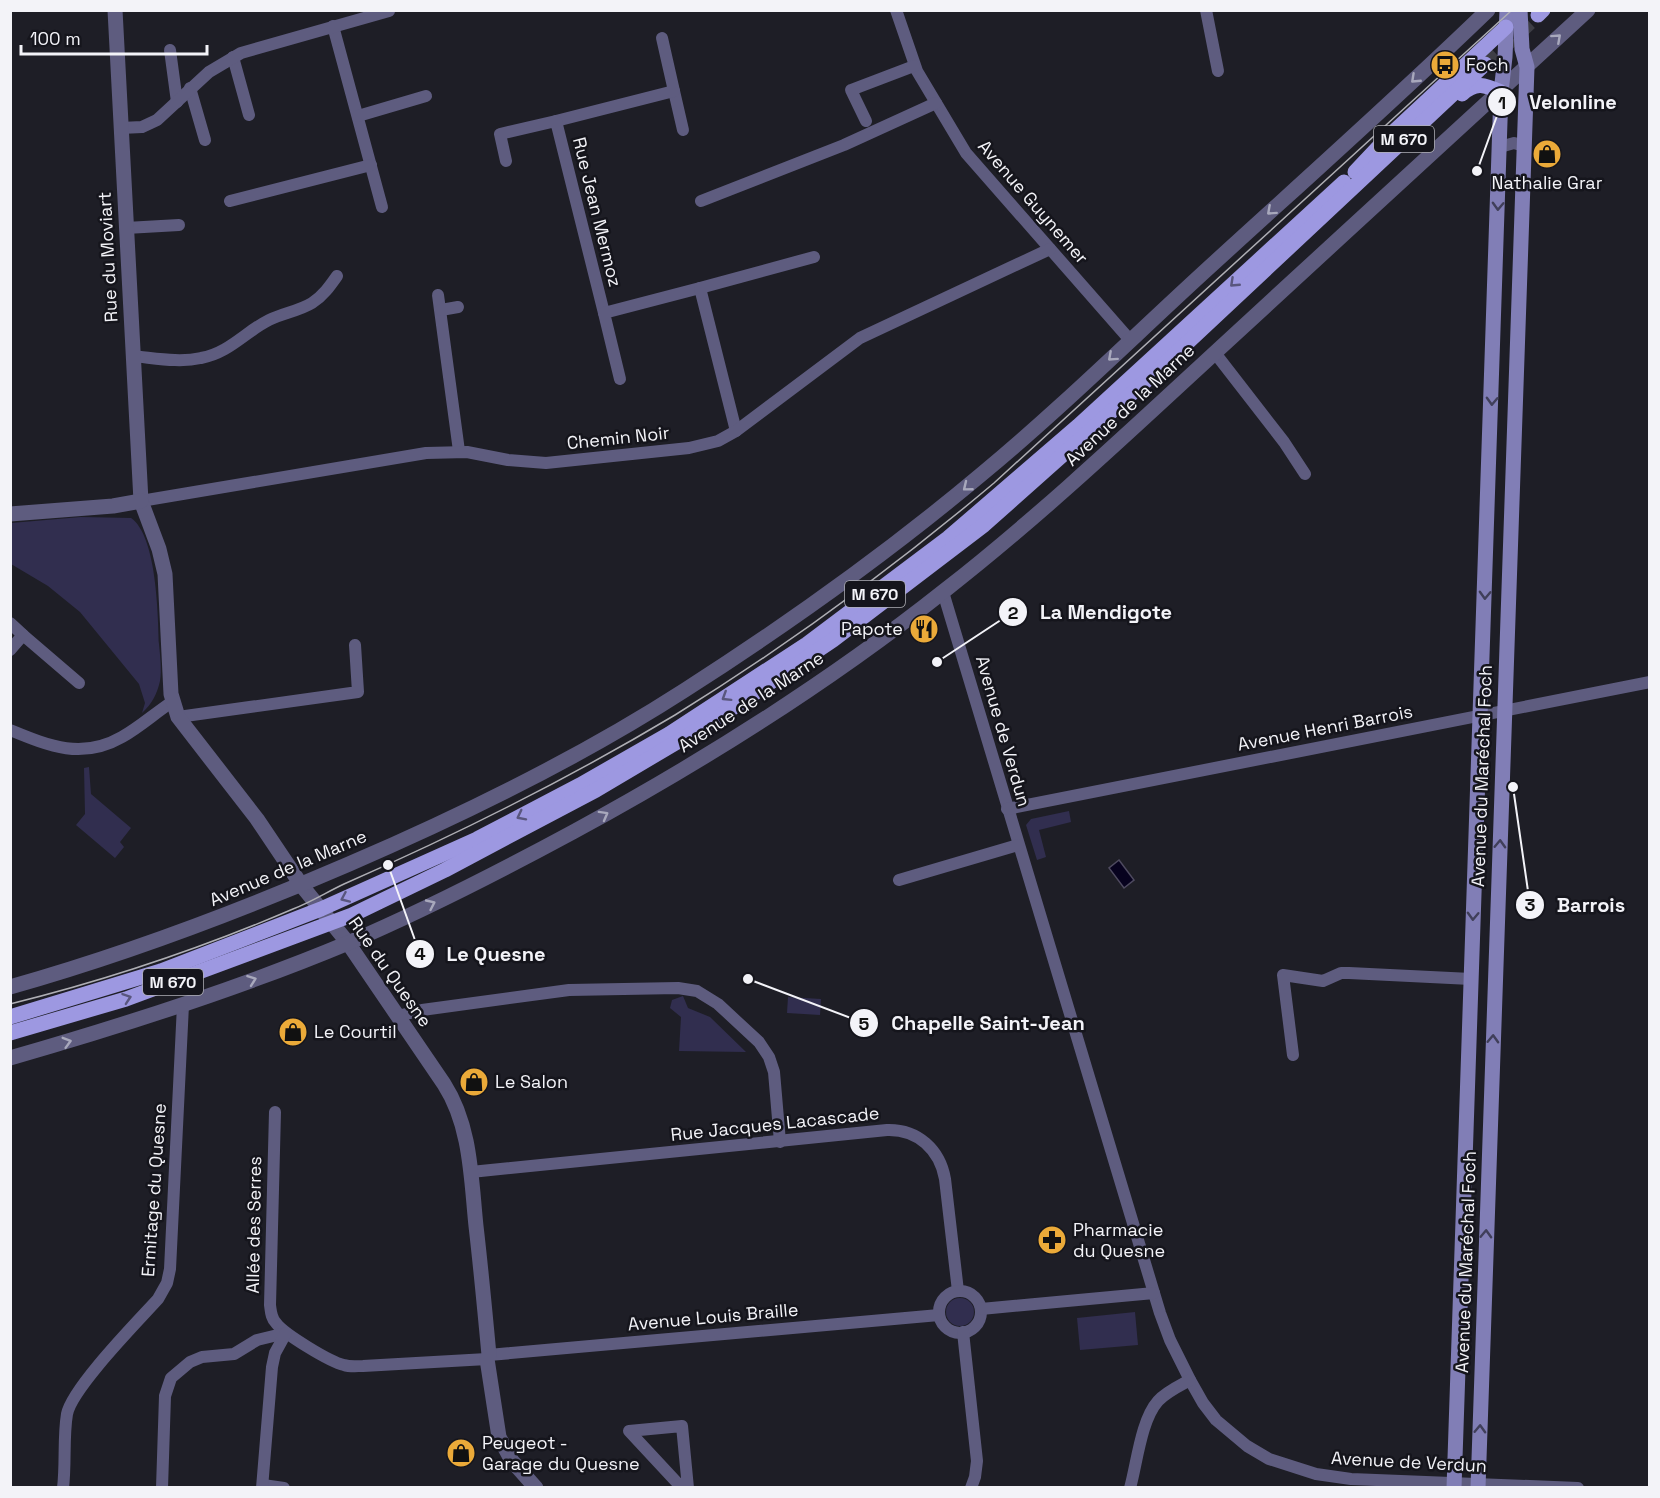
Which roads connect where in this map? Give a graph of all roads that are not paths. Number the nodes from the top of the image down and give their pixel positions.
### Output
1 (115, 10) edge
2 (389, 10) edge
3 (896, 10) edge
4 (1206, 10) edge
5 (1488, 10) edge
6 (1588, 10) edge
7 (1525, 12) edge
8 (333, 26) junction
9 (1506, 27) junction
10 (662, 38) dead end
11 (170, 50) dead end
12 (233, 57) junction
13 (914, 66) junction
14 (1527, 67) junction
15 (1218, 70) dead end
16 (190, 88) junction
17 (674, 91) junction
18 (1501, 92) junction
19 (426, 96) dead end
20 (177, 102) junction
21 (936, 103) junction
22 (249, 115) dead end
23 (358, 116) junction
24 (556, 121) junction
25 (866, 121) dead end
26 (121, 128) junction
27 (683, 130) dead end
28 (205, 140) dead end
29 (1524, 146) junction
30 (1500, 147) junction
31 (506, 161) dead end
32 (371, 165) junction
33 (1354, 172) junction
34 (230, 201) dead end
35 (701, 201) dead end
36 (382, 207) dead end
37 (1325, 215) junction
38 (178, 225) dead end
39 (126, 228) junction
40 (1050, 249) junction
41 (814, 257) dead end
42 (337, 276) dead end
43 (699, 288) junction
44 (438, 294) dead end
45 (458, 308) dead end
46 (441, 310) junction
47 (604, 313) junction
48 (1130, 340) junction
49 (1215, 352) junction
50 (132, 356) junction
51 (620, 379) dead end
52 (736, 431) junction
53 (459, 451) junction
54 (1305, 474) dead end
55 (141, 501) junction
56 (10, 514) edge
57 (943, 592) junction
58 (10, 623) edge
59 (23, 635) junction
60 (355, 645) dead end
61 (10, 650) edge
62 (1650, 682) edge
63 (79, 683) dead end
64 (172, 702) junction
65 (1503, 711) junction
66 (1481, 716) junction
67 (178, 717) junction
68 (10, 730) edge
69 (1007, 809) junction
70 (1018, 844) junction
71 (899, 880) dead end
72 (302, 886) junction
73 (321, 909) junction
74 (332, 923) junction
75 (348, 943) junction
76 (1471, 979) junction
77 (10, 987) edge
78 (183, 1005) junction
79 (398, 1016) junction
80 (10, 1017) edge
81 (10, 1033) edge
82 (1293, 1055) dead end
83 (10, 1058) edge
84 (274, 1112) dead end
85 (780, 1142) junction
86 (471, 1172) junction
87 (958, 1291) junction
88 (1154, 1293) junction
89 (981, 1309) junction
90 (939, 1315) junction
91 (963, 1332) junction
92 (286, 1333) junction
93 (488, 1357) junction
94 (1190, 1380) junction
95 (1454, 1485) edge
96 (1478, 1485) edge
97 (262, 1486) edge
98 (63, 1488) edge
99 (162, 1488) edge
100 (284, 1488) edge
101 (536, 1488) edge
102 (682, 1488) edge
103 (688, 1488) edge
104 (971, 1488) edge
105 (1130, 1488) edge
106 (1578, 1488) edge

1 - 26 street, Rue du Moviart
2 - 8 street
3 - 13 street, Avenue Guynemer
4 - 15 street
5 -> 48 street, Avenue de la Marne
14 -> 6 street, Avenue de la Marne
7 - 9 main road, Avenue du Maréchal Foch
7 - 14 main road, Avenue du Maréchal Foch
8 - 12 street
8 - 23 street
9 - 18 main road, Avenue du Maréchal Foch
9 - 33 main road
10 - 17 street
11 - 20 street
12 - 16 street
12 - 22 street
13 - 21 street, Avenue Guynemer
13 - 25 street
14 - 18 street, Avenue de la Marne
14 - 29 main road, Avenue du Maréchal Foch
16 - 20 street
16 - 28 street
17 - 24 street, Rue Jean Mermoz
17 - 27 street
18 - 30 main road, Avenue du Maréchal Foch
18 - 37 main road
18 - 49 street, Avenue de la Marne
19 - 23 street
20 - 26 street
21 - 35 street
21 - 40 street, Avenue Guynemer
23 - 32 street
24 - 31 street, Rue Jean Mermoz
24 - 47 street, Rue Jean Mermoz
26 - 39 street, Rue du Moviart
29 - 30 street
29 - 65 main road, Avenue du Maréchal Foch
30 -> 66 main road, Avenue du Maréchal Foch
32 - 34 street
32 - 36 street
33 - 37 main road, Avenue de la Marne / M 670
33 -> 73 main road, Avenue de la Marne / M 670
37 - 74 main road, Avenue de la Marne / M 670
38 - 39 street
39 - 50 street, Rue du Moviart
40 - 48 street, Avenue Guynemer
40 - 52 street, Chemin Noir
41 - 43 street, Rue Jean Mermoz
42 - 50 street
43 - 47 street, Rue Jean Mermoz
43 - 52 street
44 - 46 street
45 - 46 street
46 - 53 street
47 - 51 street, Rue Jean Mermoz
48 -> 72 street, Avenue de la Marne
49 - 54 street
49 - 57 street, Avenue de la Marne
50 - 55 street, Rue du Moviart
52 - 53 street, Chemin Noir
53 - 55 street, Chemin Noir
55 - 56 street
55 - 64 street, Rue du Quesne
57 - 69 street, Avenue de Verdun
75 -> 57 street, Avenue de la Marne
58 - 59 street
59 - 61 street
59 - 63 street
60 - 67 street
62 - 65 street, Avenue Henri Barrois
64 - 67 street, Rue du Quesne
64 - 68 street
65 - 66 street, Avenue Henri Barrois
96 -> 65 main road, Avenue du Maréchal Foch
66 - 69 street, Avenue Henri Barrois
66 -> 76 main road, Avenue du Maréchal Foch
67 - 72 street, Rue du Quesne
69 - 70 street, Avenue de Verdun
70 - 71 street
70 - 88 street, Avenue de Verdun
72 - 73 street, Rue du Quesne
72 - 77 street, Avenue de la Marne
73 - 74 street, Rue du Quesne
73 - 80 main road, Avenue de la Marne / M 670
74 - 75 street, Rue du Quesne
81 -> 74 main road, Avenue de la Marne / M 670
78 -> 75 street, Avenue de la Marne
75 - 79 street, Rue du Quesne
76 - 82 street
76 - 95 main road, Avenue du Maréchal Foch
83 -> 78 street, Avenue de la Marne
78 - 98 street, Ermitage du Quesne
79 - 85 street
79 - 86 street, Rue du Quesne
84 - 92 street, Allée des Serres
85 - 86 street, Rue Jacques Lacascade
85 - 87 street, Rue Jacques Lacascade
86 - 93 street, Rue du Quesne
87 - 89 street
87 - 90 street
88 - 89 street
88 - 94 street, Avenue de Verdun
89 - 91 street
90 - 91 street
90 - 93 street, Avenue Louis Braille
91 - 104 street
92 - 93 street, Allée des Serres
92 - 97 street
92 - 99 street
93 - 101 street, Rue du Quesne
94 - 95 street, Avenue de Verdun
94 - 105 street
95 - 96 street, Avenue de Verdun
96 - 106 street, Avenue de Verdun
97 - 100 street
102 - 103 street

